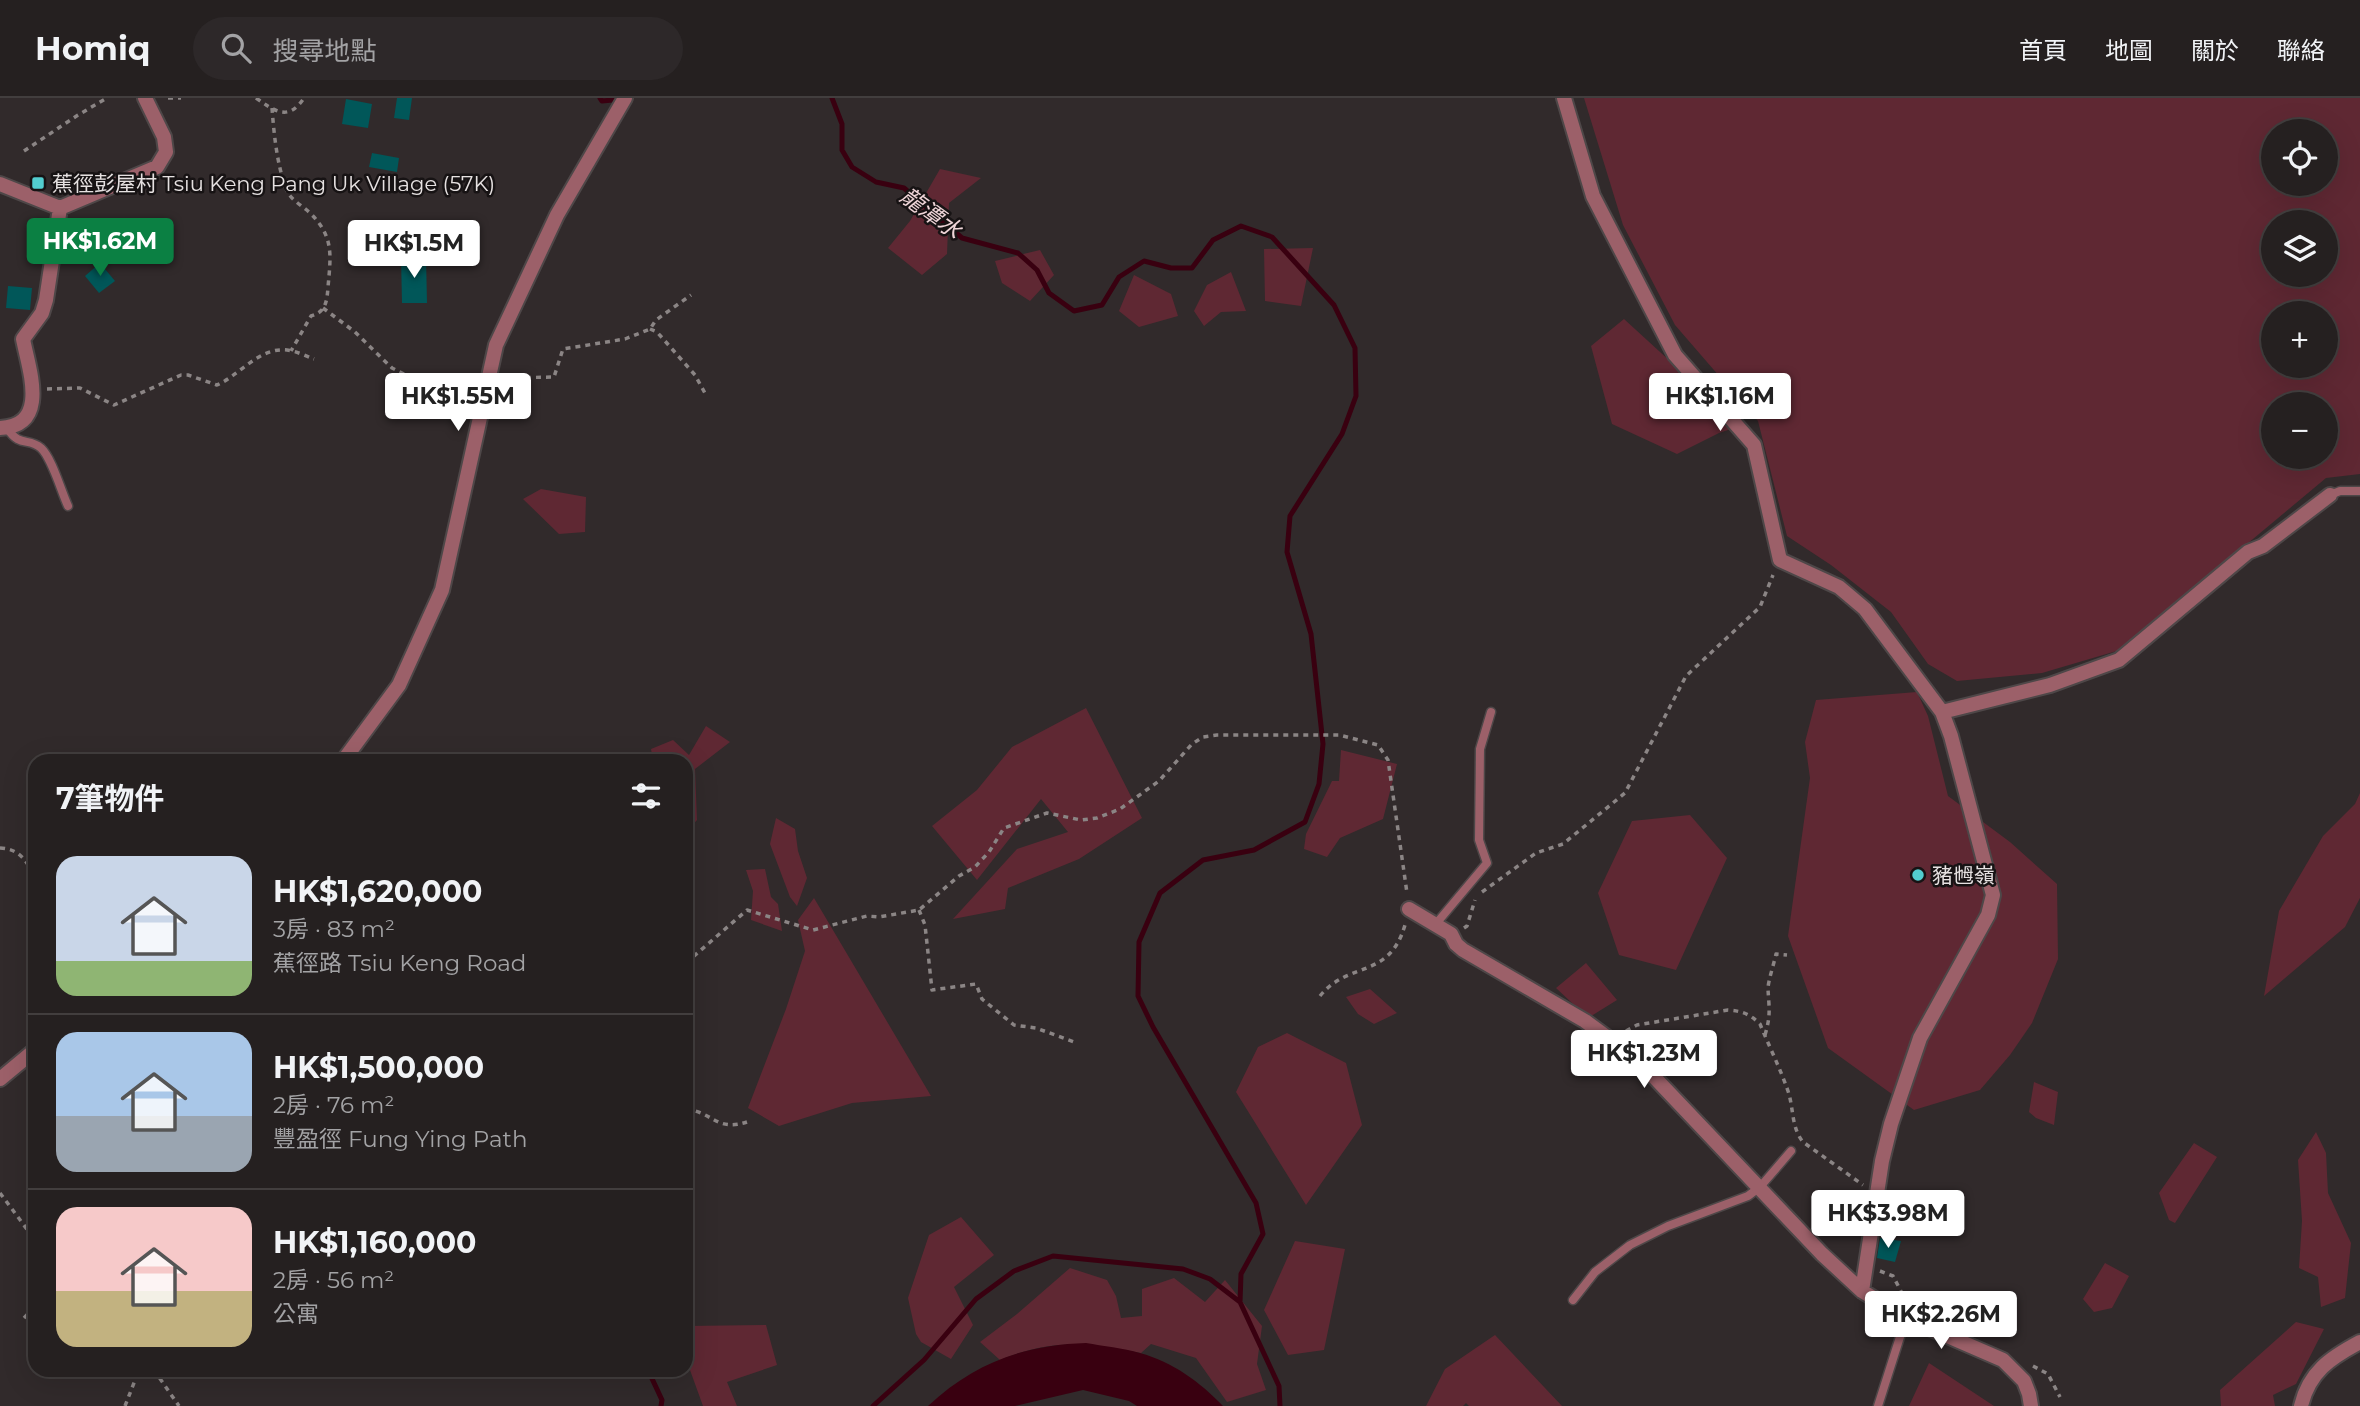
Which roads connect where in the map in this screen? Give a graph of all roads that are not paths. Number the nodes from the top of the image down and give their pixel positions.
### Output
1 (145, 98) edge
2 (625, 98) edge
3 (1564, 98) edge
4 (0, 184) edge
5 (60, 208) junction
6 (4, 428) edge
7 (2360, 491) edge
8 (2330, 495) joint
9 (68, 506) dead end
10 (1491, 712) dead end
11 (1942, 712) junction
12 (348, 754) edge
13 (1409, 909) road end
14 (1435, 925) junction
15 (28, 1056) edge
16 (0, 1079) edge
17 (1791, 1151) dead end
18 (1760, 1187) junction
19 (1862, 1291) junction
20 (1573, 1300) dead end
21 (1906, 1318) junction
22 (2360, 1342) edge
23 (1878, 1406) edge
24 (2031, 1406) edge
25 (2301, 1406) edge

1 - 5 street
2 - 12 street
3 - 11 street
4 - 5 street
5 - 6 street
6 - 9 lane
7 - 8 lane
8 - 11 street
10 - 14 lane
11 - 19 street
13 - 14 street
14 - 18 street
15 - 16 street
17 - 18 lane
18 - 19 street
18 - 20 lane
19 - 21 street
21 - 23 lane
21 - 24 street
22 - 25 street

